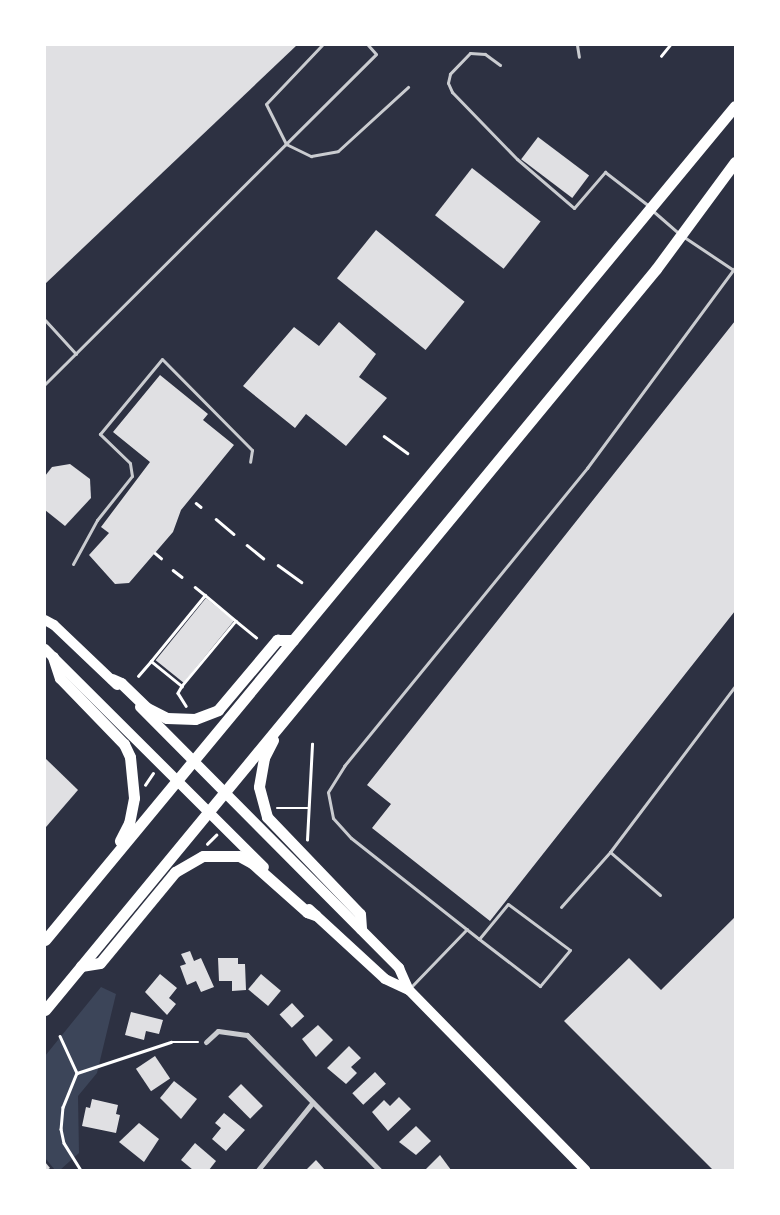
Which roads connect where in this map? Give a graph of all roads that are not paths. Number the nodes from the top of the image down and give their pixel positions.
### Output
1 (322, 45) edge
2 (368, 45) edge
3 (577, 45) edge
4 (579, 56) dead end
5 (500, 65) dead end
6 (408, 87) dead end
7 (735, 106) edge
8 (286, 144) junction
9 (735, 162) edge
10 (650, 208) junction
11 (680, 234) junction
12 (734, 268) edge
13 (45, 320) edge
14 (76, 354) junction
15 (45, 384) edge
16 (250, 462) dead end
17 (73, 564) dead end
18 (45, 620) edge
19 (293, 640) junction
20 (49, 653) edge
21 (112, 679) junction
22 (735, 686) edge
23 (306, 691) junction
24 (193, 760) junction
25 (176, 780) junction
26 (224, 791) junction
27 (208, 812) junction
28 (610, 852) junction
29 (93, 882) junction
30 (660, 895) dead end
31 (561, 907) dead end
32 (315, 915) junction
33 (361, 929) junction
34 (467, 929) junction
35 (479, 939) junction
36 (45, 940) edge
37 (81, 966) junction
38 (409, 990) junction
39 (45, 1010) edge
40 (206, 1042) road end
41 (313, 1102) junction
42 (258, 1170) edge
43 (380, 1170) edge
44 (585, 1170) edge

1 - 8 lane
2 - 8 lane
3 - 4 lane
5 - 10 lane
6 - 8 lane
7 - 10 main road
8 - 14 lane
9 - 11 main road
10 - 11 lane
10 - 19 main road
11 - 12 lane
11 - 23 main road
12 - 34 lane
13 - 14 lane
14 - 15 lane
16 - 17 lane
18 - 21 main road
19 - 21 main road
19 - 24 main road
20 - 25 main road
20 - 29 main road
21 - 24 main road
22 - 28 lane
23 - 26 main road
23 - 33 main road
24 - 25 main road
24 - 26 main road
25 - 27 main road
25 - 29 main road
26 - 27 main road
26 - 33 main road
27 - 32 main road
27 - 37 main road
28 - 30 lane
28 - 31 lane
29 - 36 main road
32 - 37 main road
32 - 38 main road
33 - 38 main road
34 - 35 lane
34 - 38 lane
35 - 35 lane
37 - 39 main road
38 - 44 main road
40 - 41 street
41 - 42 street
41 - 43 street

